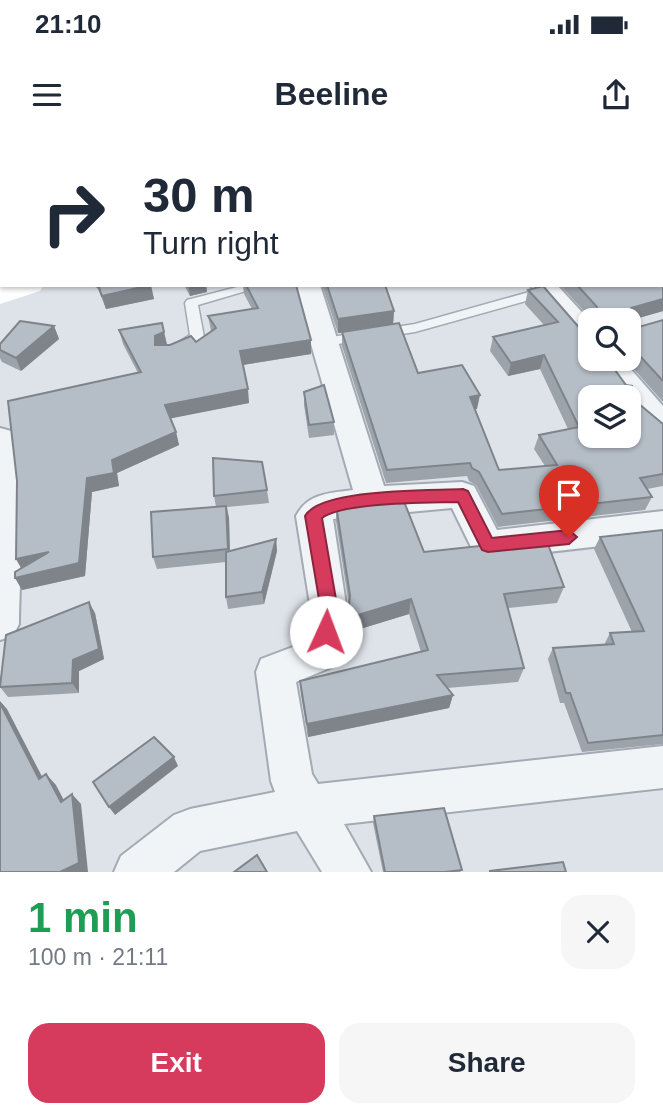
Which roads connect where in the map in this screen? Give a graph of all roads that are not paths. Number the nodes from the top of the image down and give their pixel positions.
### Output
1 (24, 287) edge
2 (252, 287) edge
3 (308, 287) edge
4 (546, 288) edge
5 (0, 295) edge
6 (578, 324) edge
7 (325, 342) junction
8 (165, 354) edge
9 (617, 371) edge
10 (663, 427) edge
11 (0, 439) edge
12 (372, 500) junction
13 (663, 525) edge
14 (0, 624) edge
15 (663, 767) edge
16 (306, 807) junction
17 (137, 872) edge
18 (348, 872) edge

1 - 5 main road
2 - 8 lane
3 - 7 street
4 - 6 street
4 - 7 lane
7 - 12 street
9 - 10 street
11 - 14 street
12 - 13 street
12 - 16 street
15 - 16 street
16 - 17 street
16 - 18 street

